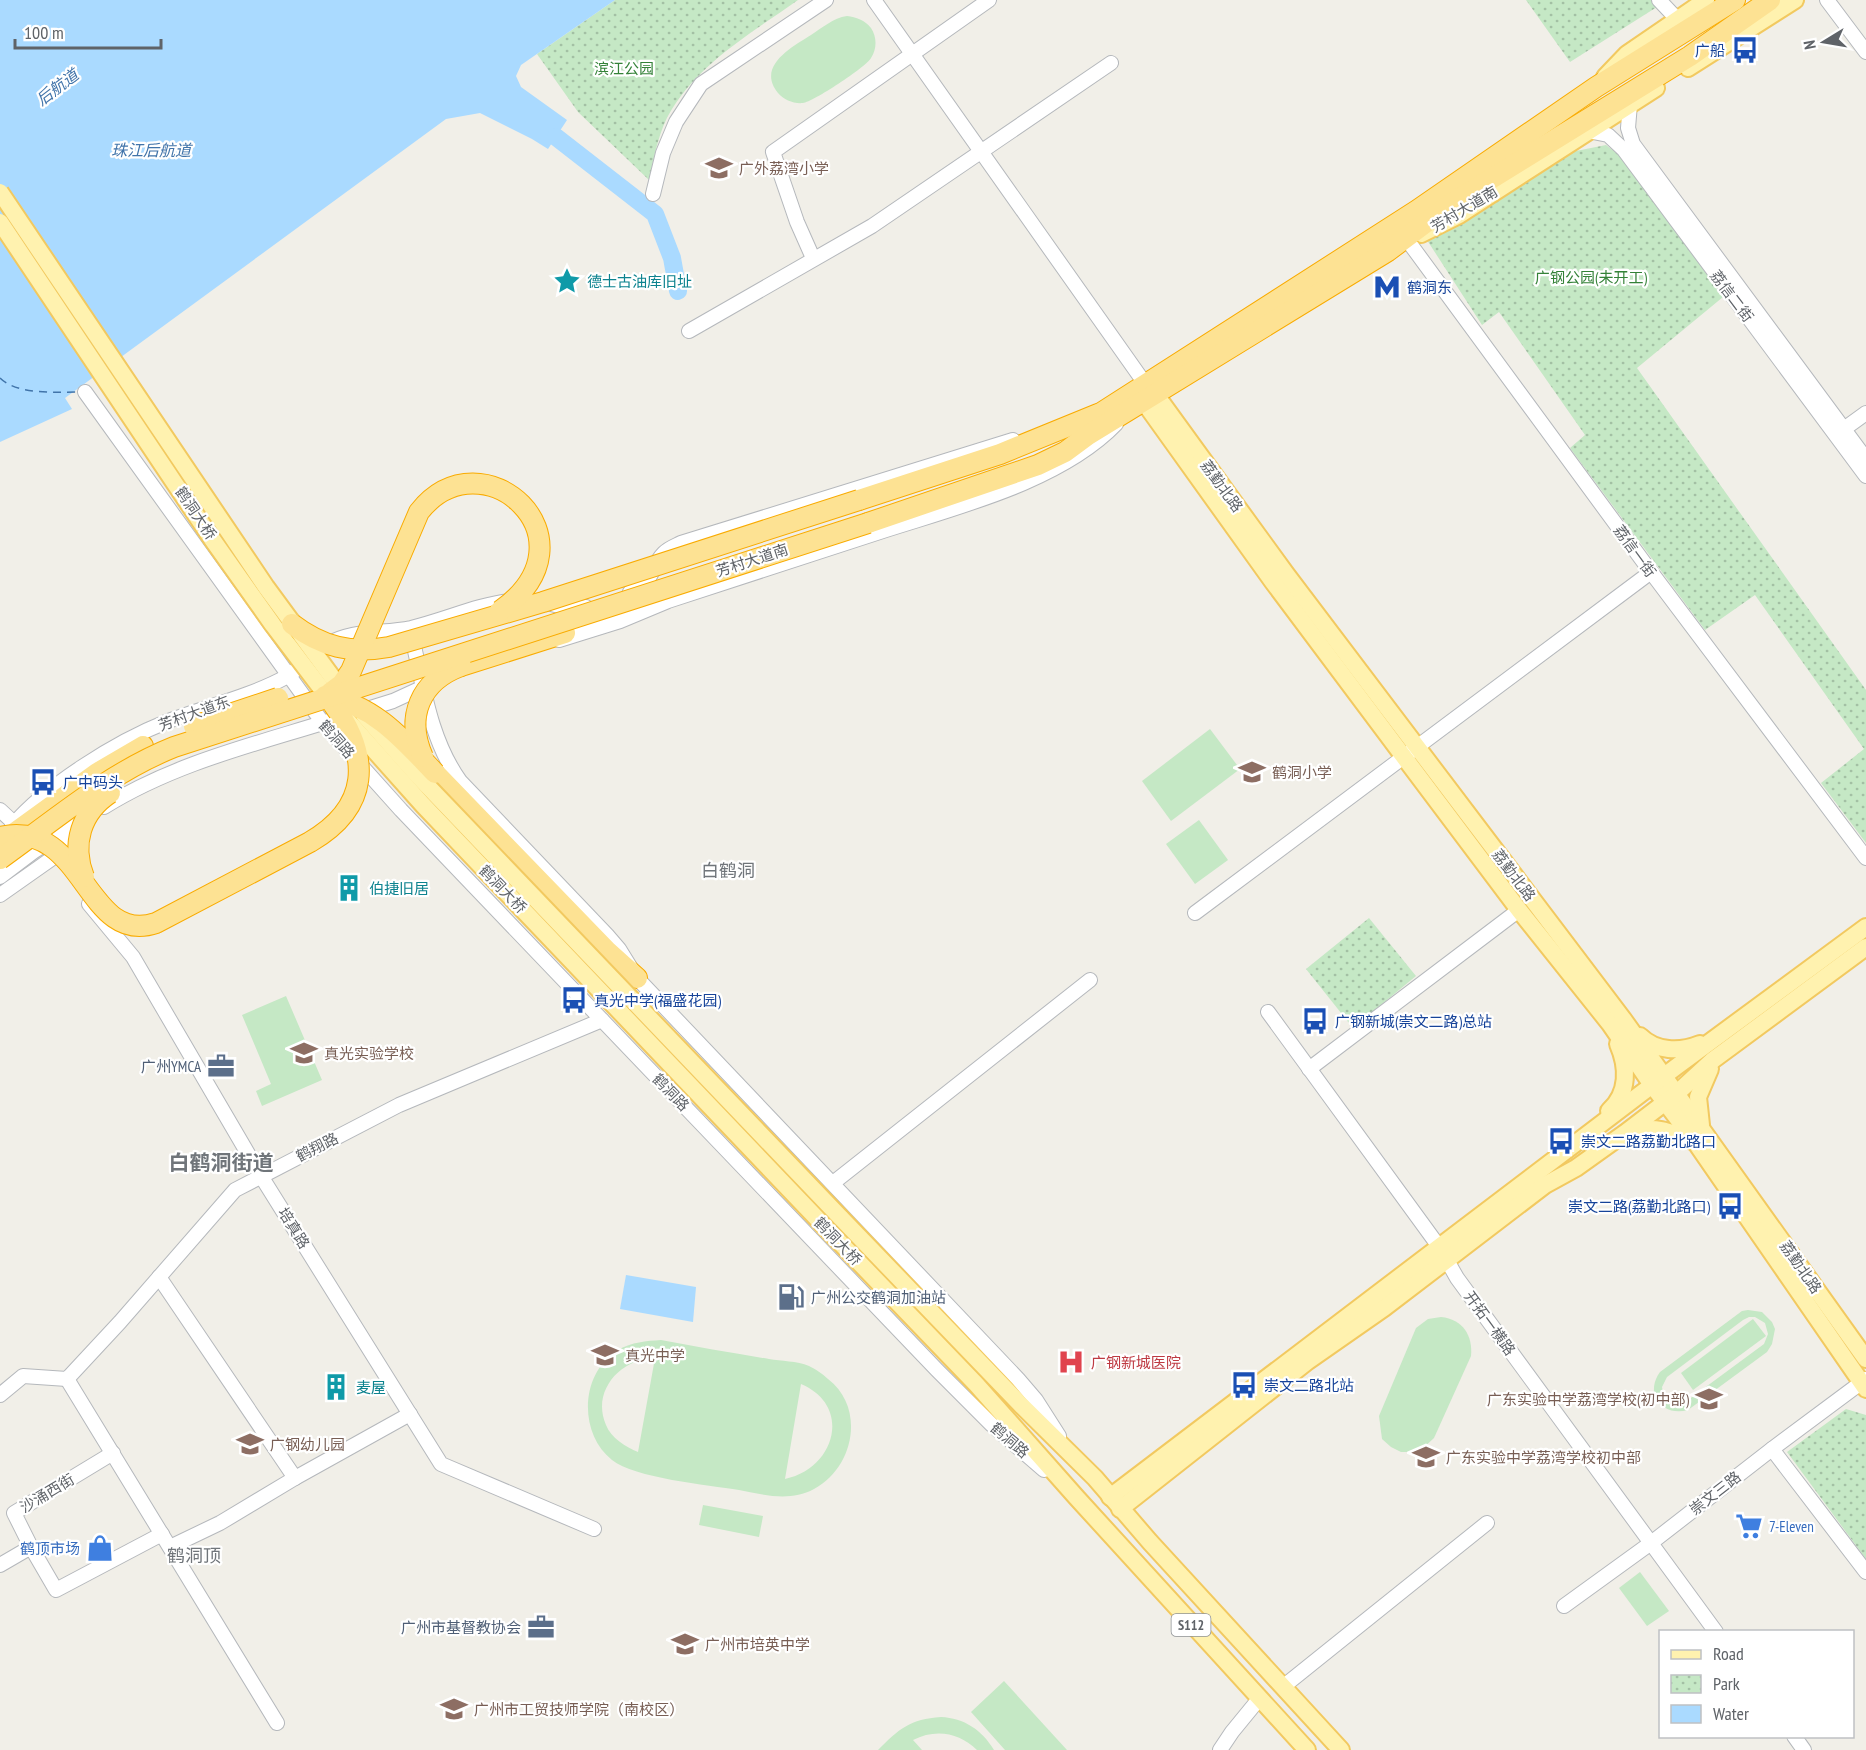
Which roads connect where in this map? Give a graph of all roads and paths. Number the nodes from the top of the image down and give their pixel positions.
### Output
1 (826, 0) edge
2 (874, 0) edge
3 (989, 0) edge
4 (1659, 0) edge
5 (1706, 0) edge
6 (1735, 0) edge
7 (1770, 0) edge
8 (1795, 0) edge
9 (1827, 0) edge
10 (1677, 19) junction
11 (1866, 52) edge
12 (912, 54) junction
13 (1110, 63) dead end
14 (1596, 87) junction
15 (1630, 104) junction
16 (1588, 131) junction
17 (981, 152) junction
18 (0, 192) edge
19 (654, 194) dead end
20 (0, 222) edge
21 (1408, 241) junction
22 (1388, 251) junction
23 (813, 258) junction
24 (689, 331) dead end
25 (85, 392) dead end
26 (1143, 399) junction
27 (1866, 412) edge
28 (1098, 414) junction
29 (1840, 432) junction
30 (1866, 459) edge
31 (1866, 476) edge
32 (863, 511) junction
33 (1651, 572) junction
34 (652, 577) junction
35 (673, 592) junction
36 (489, 619) junction
37 (292, 624) junction
38 (409, 628) junction
39 (287, 676) junction
40 (364, 685) junction
41 (423, 687) junction
42 (269, 701) junction
43 (308, 703) junction
44 (333, 704) junction
45 (322, 723) junction
46 (1418, 747) junction
47 (1404, 757) junction
48 (435, 773) junction
49 (106, 806) junction
50 (0, 810) edge
51 (14, 823) junction
52 (0, 841) edge
53 (54, 857) junction
54 (1866, 858) edge
55 (0, 860) edge
56 (0, 877) edge
57 (0, 895) edge
58 (99, 902) junction
59 (1519, 910) junction
60 (1195, 913) dead end
61 (1866, 927) edge
62 (1866, 947) edge
63 (637, 978) junction
64 (1090, 980) dead end
65 (660, 1002) junction
66 (1268, 1012) dead end
67 (603, 1020) junction
68 (1617, 1022) junction
69 (1720, 1035) junction
70 (624, 1042) junction
71 (1713, 1060) junction
72 (1309, 1069) junction
73 (1658, 1081) junction
74 (1671, 1098) junction
75 (1624, 1133) junction
76 (1699, 1136) junction
77 (1567, 1150) junction
78 (1576, 1168) junction
79 (261, 1176) junction
80 (833, 1183) junction
81 (1444, 1254) junction
82 (159, 1277) junction
83 (1866, 1359) edge
84 (67, 1379) junction
85 (1864, 1384) edge
86 (0, 1395) edge
87 (410, 1414) junction
88 (1772, 1449) junction
89 (113, 1453) junction
90 (1069, 1453) junction
91 (295, 1478) junction
92 (1077, 1498) junction
93 (1115, 1503) junction
94 (1487, 1522) dead end
95 (594, 1529) dead end
96 (162, 1534) junction
97 (1651, 1543) junction
98 (31, 1547) junction
99 (170, 1547) junction
100 (0, 1565) edge
101 (1866, 1572) edge
102 (1564, 1606) dead end
103 (1715, 1630) edge
104 (1284, 1686) junction
105 (1259, 1699) junction
106 (277, 1723) dead end
107 (1795, 1738) edge
108 (1220, 1750) edge
109 (1307, 1750) edge
110 (1341, 1750) edge
111 (1804, 1750) edge

1 - 19 street
2 - 12 street
3 - 12 street
4 - 10 street
5 - 10 main road, 芳村大道南
6 - 14 highway
7 - 22 highway
8 - 15 main road, 芳村大道南
9 - 11 street
10 - 14 main road, 芳村大道南
12 - 17 street
12 - 23 street
13 - 17 street
14 - 26 highway, 芳村大道南
15 - 16 main road, 芳村大道南
15 - 29 street, 荔信二街
16 - 21 main road, 芳村大道南
16 - 29 street, 荔信二街
17 - 23 street
17 - 26 street
18 - 37 main road, 鹤洞大桥, bridge
20 - 44 main road, 鹤洞大桥, bridge
21 - 22 main road, 芳村大道南
21 - 33 street, 荔信一街
22 - 26 highway, 芳村大道南
23 - 24 street
25 - 39 street, 鹤洞路
26 - 28 highway, 芳村大道南
26 - 32 highway, 芳村大道南
26 - 35 street, 芳村大道南
26 - 46 main road, 荔勤北路
26 - 47 main road, 荔勤北路
27 - 29 street
28 - 32 highway, 芳村大道南
28 - 34 street, 芳村大道南
29 - 30 street, 荔信二街
29 - 31 street, 荔信二街
32 - 35 highway, 芳村大道南, bridge
32 - 36 highway, bridge
32 - 42 highway, 芳村大道南, bridge
33 - 46 street
33 - 54 street, 荔信一街
34 - 35 street
34 - 38 street, 芳村大道南
35 - 40 highway, 芳村大道南, bridge
35 - 41 street, 芳村大道南
35 - 48 highway, bridge
36 - 37 highway, bridge
36 - 43 highway, bridge
37 - 90 main road, 鹤洞大桥, bridge
38 - 39 street, 芳村大道东
38 - 41 street
39 - 45 street, 鹤洞路
39 - 51 street, 芳村大道东
40 - 43 highway, 芳村大道东, bridge
40 - 58 highway, bridge
41 - 45 street
41 - 63 street
42 - 48 highway, bridge
42 - 52 highway, 芳村大道东, bridge
43 - 55 highway, 芳村大道东, bridge
44 - 58 highway, bridge
44 - 92 main road, 鹤洞大桥, bridge
45 - 49 street
45 - 67 street, 鹤洞路
46 - 47 street
46 - 68 main road, 荔勤北路
47 - 59 main road, 荔勤北路
47 - 60 street
48 - 63 highway
49 - 53 street
49 - 56 street
50 - 51 street
51 - 52 street, 芳村大道东
52 - 58 highway, bridge
53 - 57 street
53 - 79 street, 培真路
59 - 68 main road, 荔勤北路
59 - 72 street, 荔勤北路
61 - 69 main road
62 - 71 main road
63 - 65 street
64 - 80 street
65 - 70 street
65 - 80 street
66 - 72 street, 开拓一横路
67 - 70 street, 鹤洞路
67 - 79 street, 鹤翔路
68 - 69 main road
68 - 73 main road, 荔勤北路
68 - 77 main road
69 - 73 main road
70 - 92 street, 鹤洞路
71 - 74 main road
71 - 76 main road
72 - 81 street, 开拓一横路
73 - 74 main road, 荔勤北路
73 - 77 main road
74 - 75 main road
74 - 76 main road, 荔勤北路
75 - 76 main road
75 - 78 main road
76 - 83 main road, 荔勤北路
76 - 85 main road, 荔勤北路
77 - 78 main road
77 - 81 main road
78 - 81 main road
79 - 82 street, 鹤翔路
79 - 87 street, 培真路
80 - 90 street
81 - 93 main road
81 - 97 street, 开拓一横路
82 - 84 street, 鹤翔路
82 - 91 street
84 - 86 street
84 - 89 street
85 - 88 street, 崇文三路
87 - 91 street
87 - 95 street, 培真路
88 - 97 street, 崇文三路
88 - 101 street
89 - 96 street
89 - 98 street, 沙涌西街
90 - 93 main road, S112
91 - 99 street
92 - 105 main road, 鹤洞路 / S112
93 - 104 main road, S112
94 - 104 street
96 - 98 street
96 - 99 street
97 - 102 street, 崇文三路
97 - 103 street, 开拓一横路
98 - 100 street
99 - 106 street
104 - 110 main road, S112
105 - 108 street
105 - 109 main road, 鹤洞路 / S112
107 - 111 street

